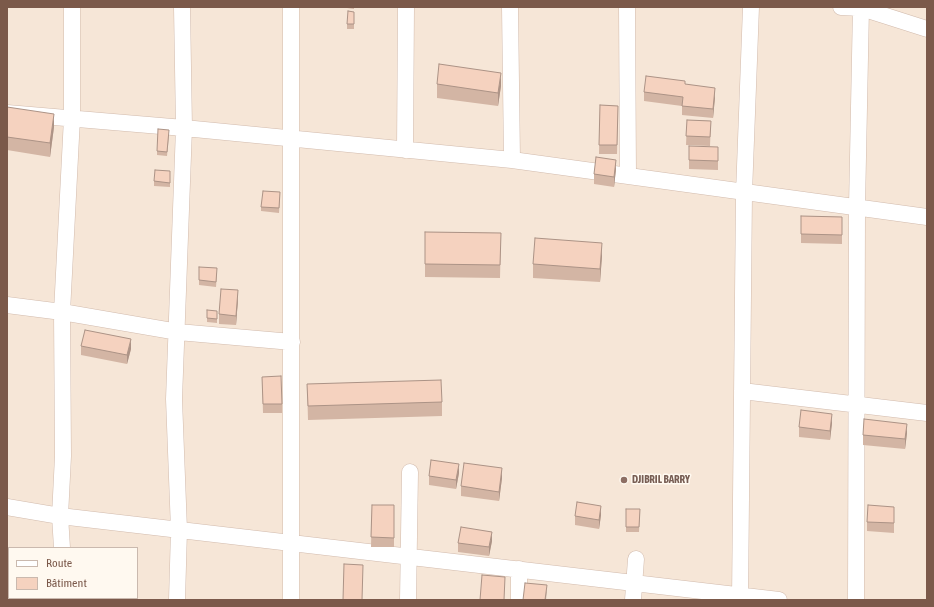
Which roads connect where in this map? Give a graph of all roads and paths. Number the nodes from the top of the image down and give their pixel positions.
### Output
1 (72, 7) edge
2 (182, 7) edge
3 (291, 7) edge
4 (406, 7) edge
5 (510, 7) edge
6 (627, 7) edge
7 (751, 7) edge
8 (841, 7) edge
9 (860, 8) edge
10 (927, 29) edge
11 (7, 113) edge
12 (72, 118) junction
13 (184, 128) junction
14 (290, 140) junction
15 (405, 150) junction
16 (512, 160) junction
17 (628, 176) junction
18 (744, 192) junction
19 (857, 207) junction
20 (927, 217) edge
21 (7, 305) edge
22 (62, 312) junction
23 (178, 332) junction
24 (292, 342) junction
25 (742, 391) junction
26 (856, 404) junction
27 (927, 413) edge
28 (410, 472) dead end
29 (7, 507) edge
30 (60, 516) junction
31 (179, 530) junction
32 (289, 544) junction
33 (62, 547) edge
34 (409, 556) junction
35 (636, 558) dead end
36 (519, 569) junction
37 (634, 583) junction
38 (740, 598) edge
39 (177, 600) edge
40 (291, 600) edge
41 (408, 600) edge
42 (519, 600) edge
43 (633, 600) edge
44 (780, 600) edge
45 (856, 600) edge

1 - 12 street
2 - 13 street
3 - 14 street
4 - 15 street
5 - 16 street
6 - 17 street
7 - 18 street
8 - 9 street
9 - 10 street
9 - 19 street
11 - 12 street
12 - 13 street
12 - 22 street
13 - 14 street
13 - 23 street
14 - 15 street
14 - 24 street
15 - 16 street
16 - 17 street
17 - 18 street
18 - 19 street
18 - 25 street
19 - 20 street
19 - 26 street
21 - 22 street
22 - 23 street
22 - 30 street
23 - 24 street
23 - 31 street
24 - 32 street
25 - 26 street
25 - 38 street
26 - 27 street
26 - 45 street
28 - 34 street
29 - 30 street
30 - 31 street
30 - 33 street
31 - 32 street
31 - 39 street
32 - 34 street
32 - 40 street
34 - 36 street
34 - 41 street
35 - 37 street
36 - 37 street
36 - 42 street
37 - 38 street
37 - 43 street
38 - 44 street

